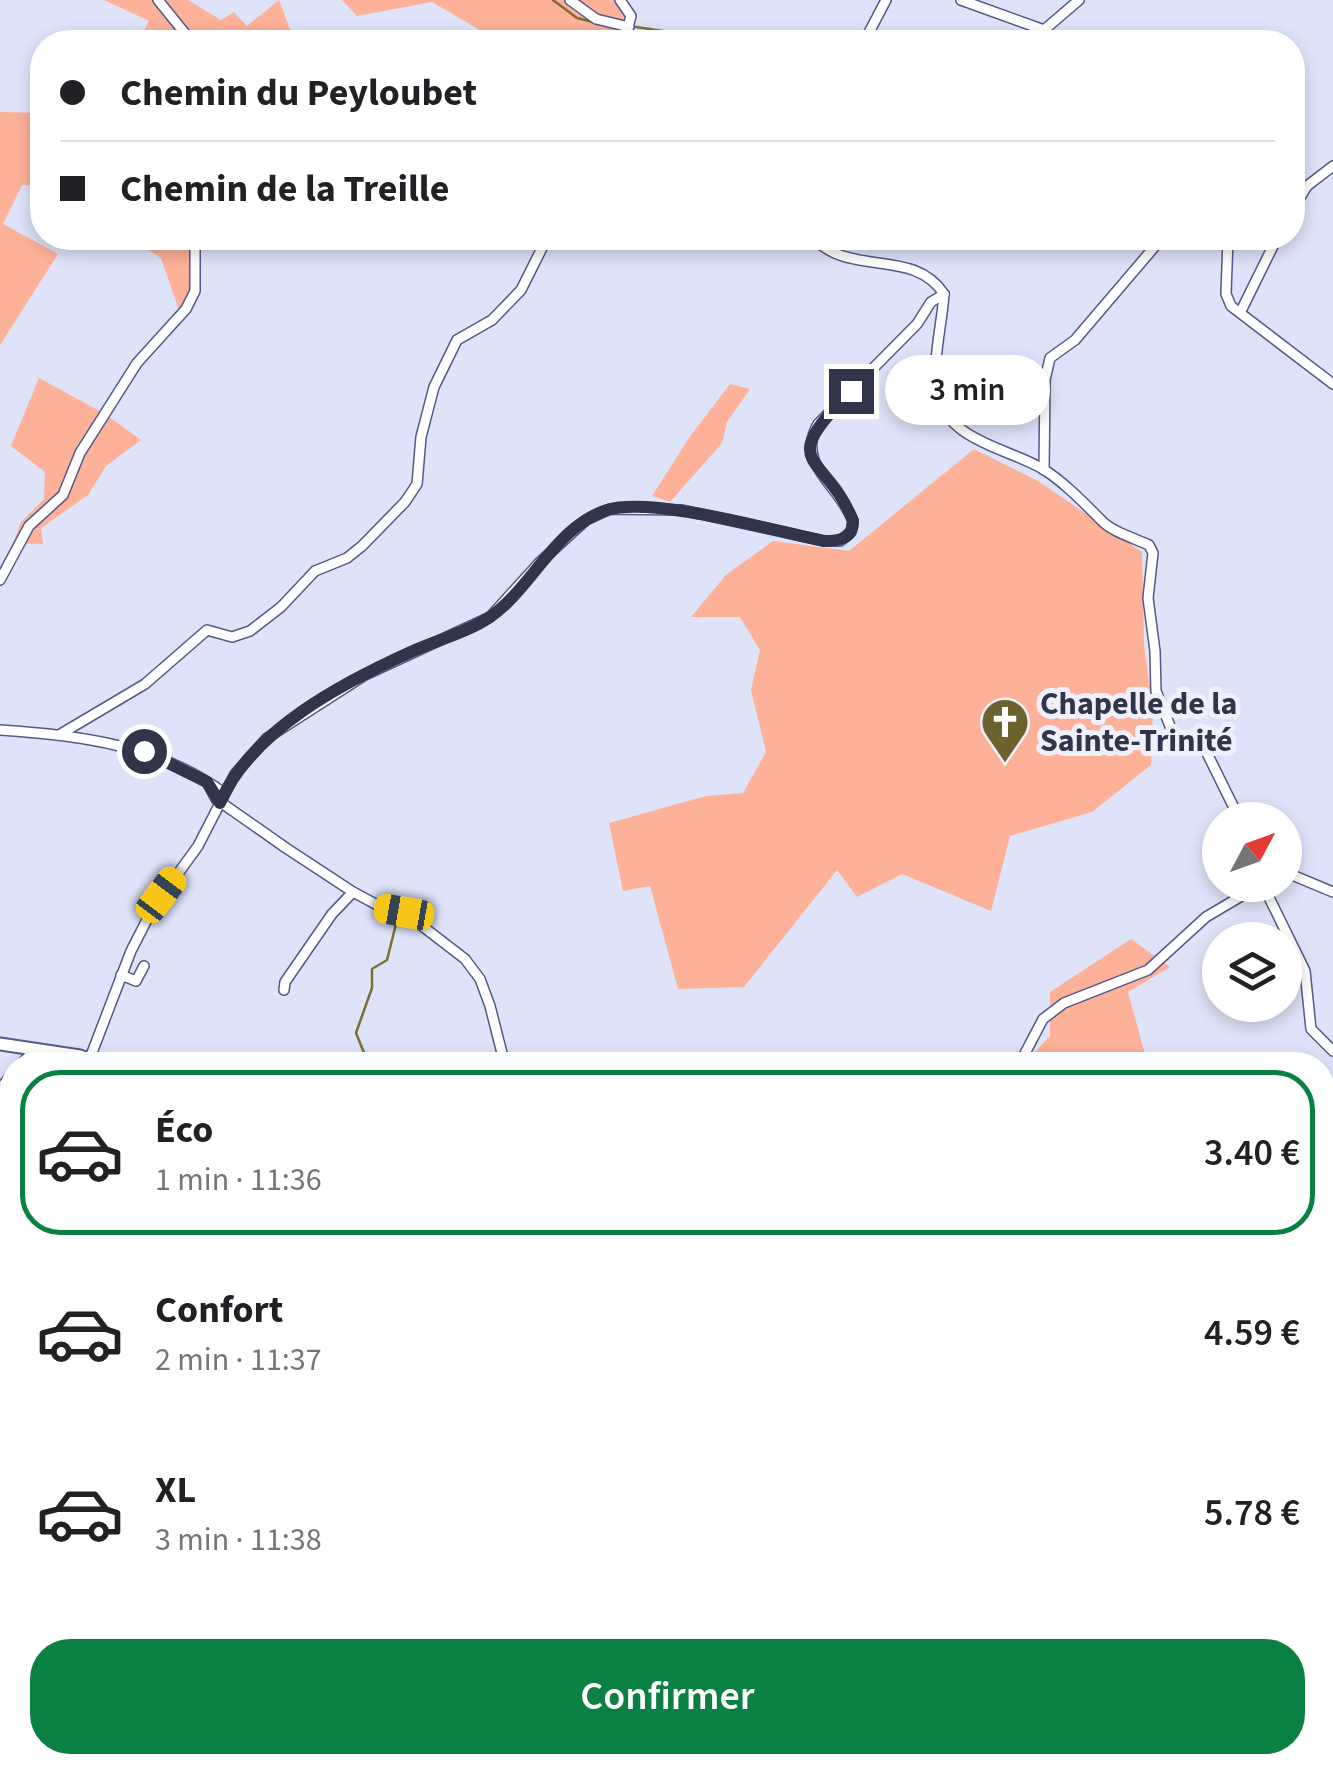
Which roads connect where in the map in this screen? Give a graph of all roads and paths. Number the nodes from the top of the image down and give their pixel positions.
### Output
1 (158, 0) edge
2 (570, 0) edge
3 (620, 0) edge
4 (886, 0) edge
5 (961, 0) edge
6 (1080, 0) edge
7 (629, 27) junction
8 (182, 30) edge
9 (628, 30) edge
10 (870, 30) edge
11 (1333, 166) edge
12 (1305, 189) edge
13 (195, 250) edge
14 (541, 250) edge
15 (830, 250) edge
16 (1152, 250) edge
17 (1228, 250) edge
18 (1271, 250) edge
19 (944, 294) junction
20 (1241, 310) junction
21 (1333, 384) edge
22 (1044, 470) junction
23 (0, 580) edge
24 (0, 730) edge
25 (59, 736) junction
26 (235, 774) junction
27 (210, 783) junction
28 (222, 798) junction
29 (1231, 802) edge
30 (1302, 879) edge
31 (353, 892) junction
32 (1333, 892) edge
33 (1232, 902) edge
34 (1270, 902) edge
35 (144, 966) dead end
36 (121, 975) junction
37 (284, 990) dead end
38 (0, 1044) edge
39 (1333, 1051) edge
40 (52, 1052) edge
41 (92, 1052) edge
42 (502, 1052) edge
43 (1026, 1052) edge

1 - 8 street
2 - 7 street
3 - 7 street
4 - 10 street
5 - 6 street
7 - 9 street
11 - 12 street
13 - 23 street
14 - 25 street
15 - 19 street
16 - 22 street
17 - 20 street
18 - 20 street
19 - 22 street
19 - 26 street
20 - 21 street
22 - 29 street
24 - 25 street
25 - 27 street
26 - 27 street
26 - 28 street
27 - 28 street
28 - 31 street
28 - 36 street
30 - 32 street
31 - 37 street
31 - 42 street
33 - 43 street
34 - 39 street
35 - 36 street
36 - 41 street
38 - 40 street

